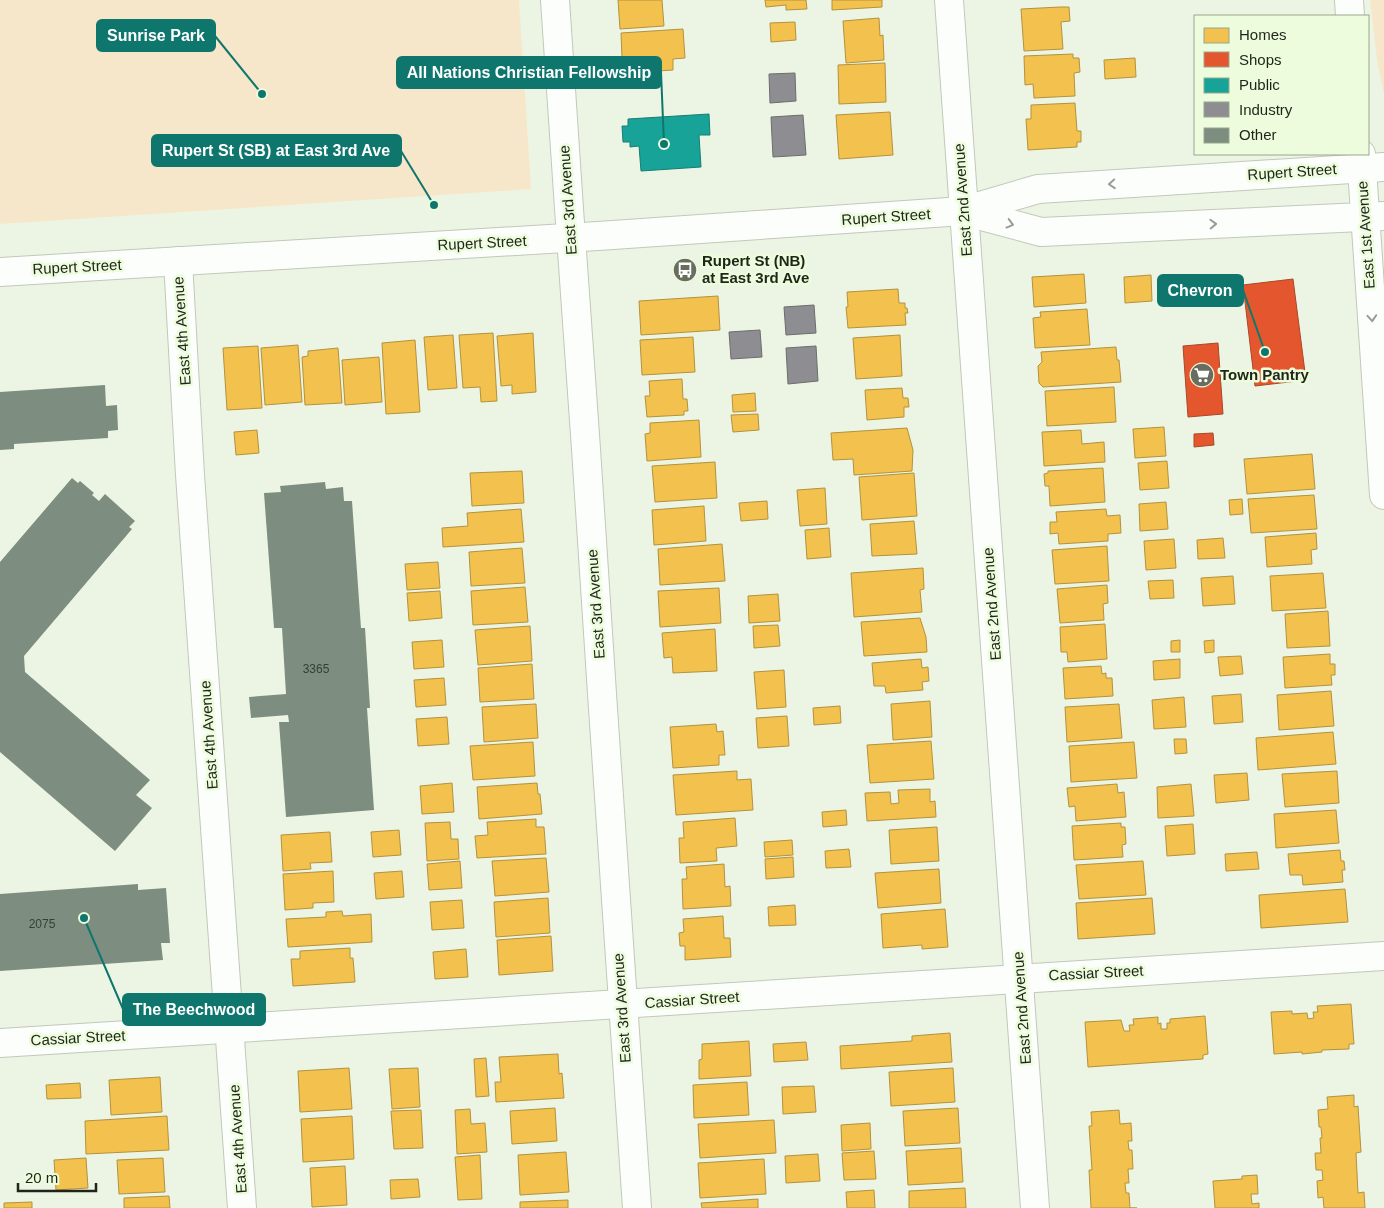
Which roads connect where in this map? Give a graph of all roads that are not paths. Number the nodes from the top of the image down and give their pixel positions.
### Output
1 (555, 0) edge
2 (949, 0) edge
3 (1349, 0) edge
4 (1350, 15) edge
5 (1369, 163) edge
6 (963, 211) junction
7 (1375, 216) edge
8 (571, 238) junction
9 (178, 261) junction
10 (0, 272) edge
11 (1384, 496) edge
12 (1384, 956) edge
13 (1020, 978) junction
14 (622, 1004) junction
15 (230, 1029) junction
16 (0, 1043) edge
17 (242, 1208) edge
18 (636, 1208) edge
19 (1035, 1208) edge

1 - 8 street, East 3rd Avenue
2 - 6 street, East 2nd Avenue
3 - 4 street
5 -> 6 street, Rupert Street
5 - 7 street, East 1st Avenue
6 -> 7 street, Rupert Street
6 - 8 street, Rupert Street
6 - 13 street, East 2nd Avenue
7 -> 11 street, East 1st Avenue
8 - 9 street, Rupert Street
8 - 14 street, East 3rd Avenue
9 - 10 street, Rupert Street
9 - 15 street, East 4th Avenue
12 - 13 street, Cassiar Street
13 - 14 street, Cassiar Street
13 - 19 street, East 2nd Avenue
14 - 15 street, Cassiar Street
14 - 18 street, East 3rd Avenue
15 - 16 street, Cassiar Street
15 - 17 street, East 4th Avenue

